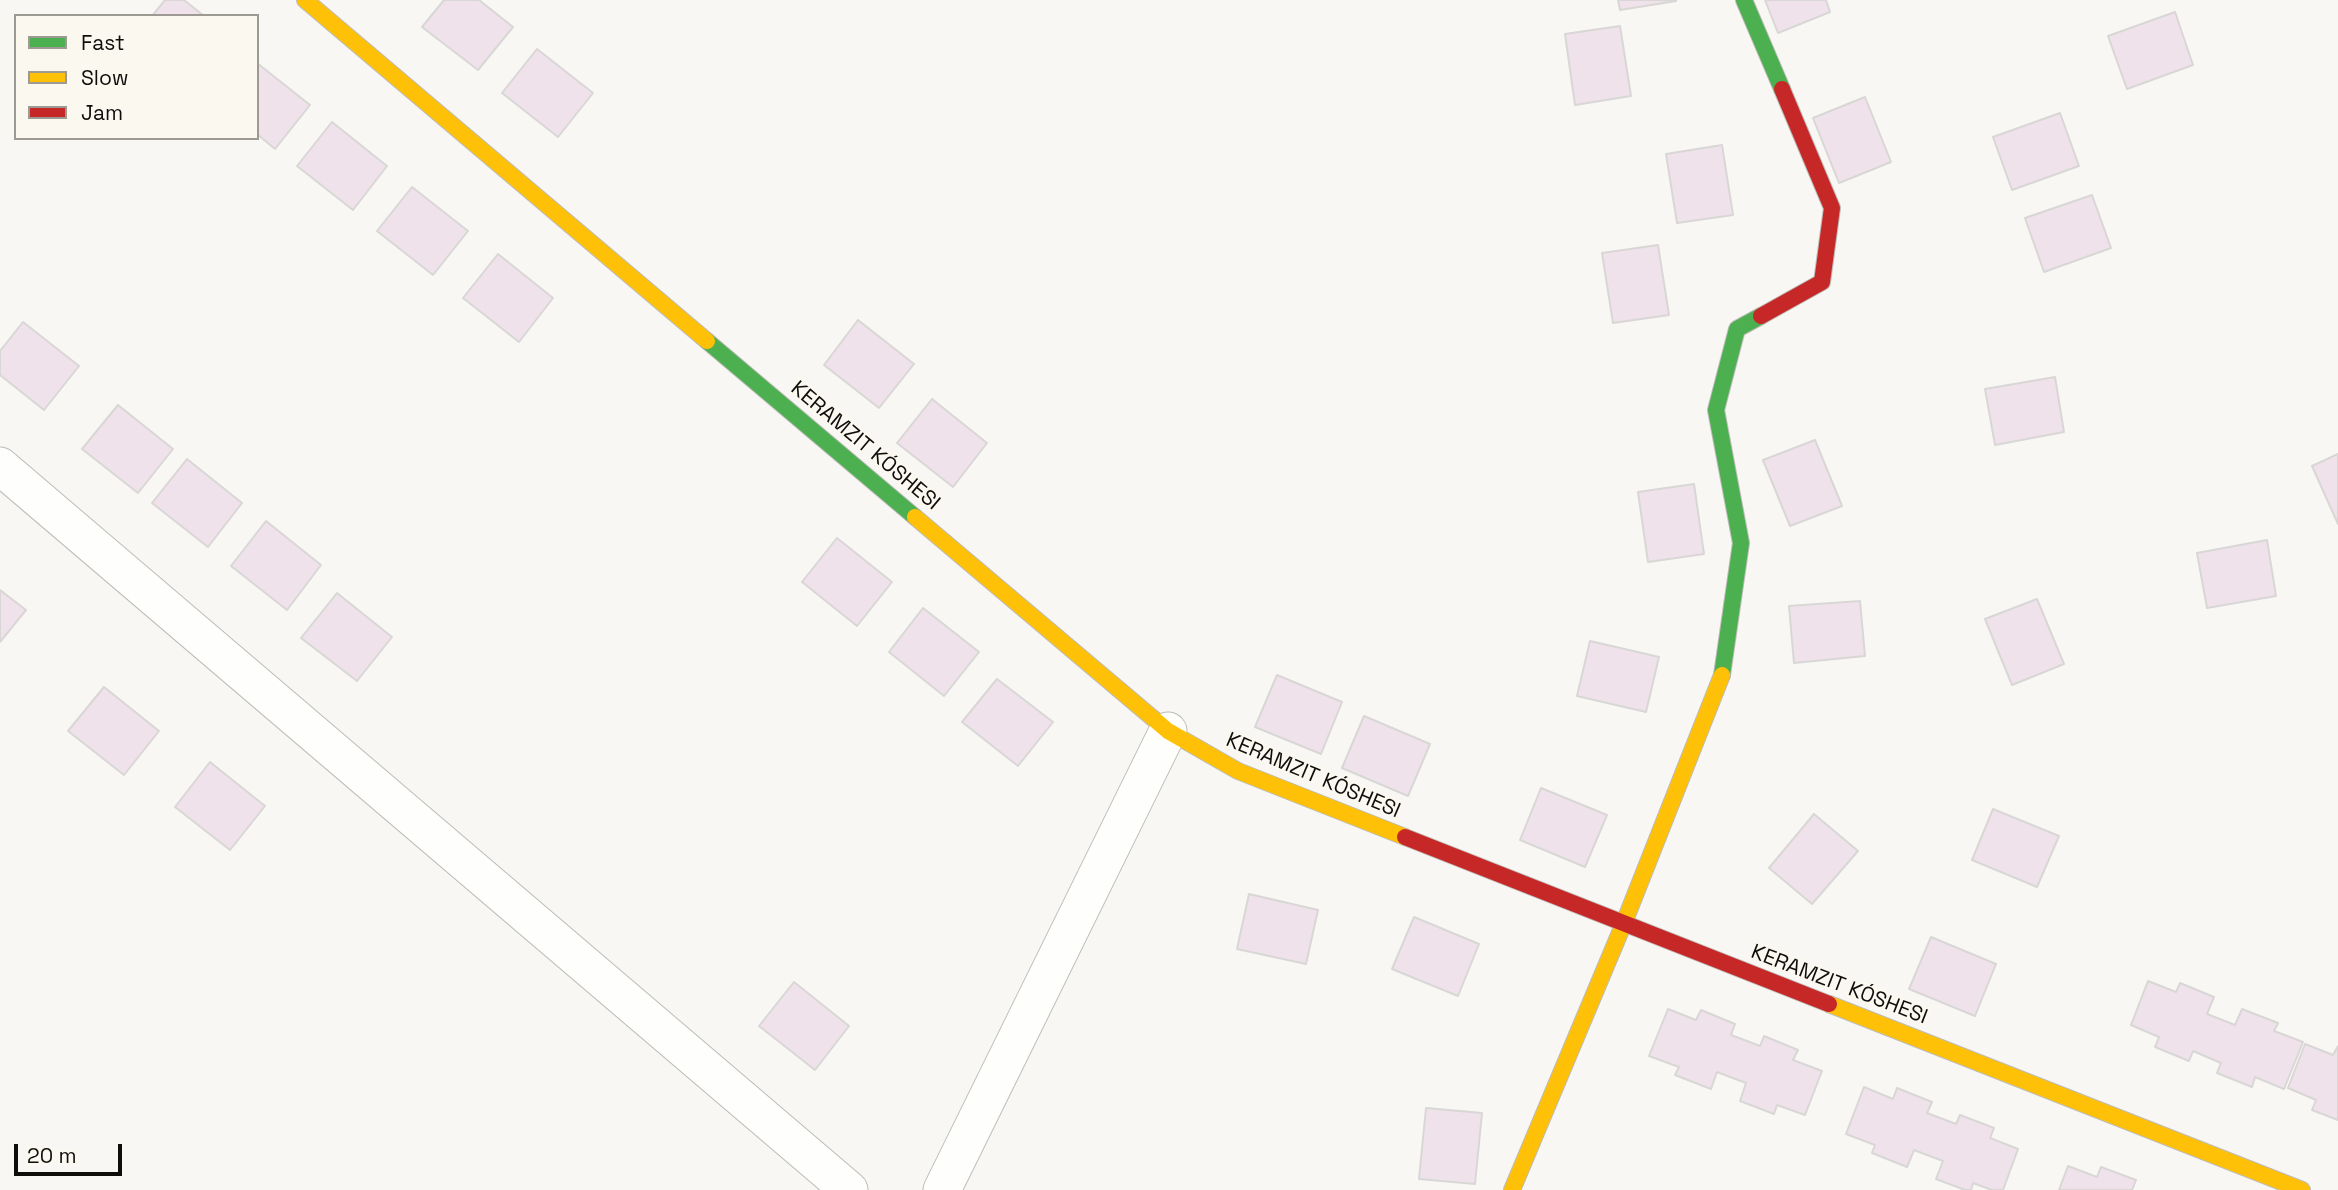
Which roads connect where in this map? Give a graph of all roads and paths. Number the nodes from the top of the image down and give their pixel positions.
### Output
1 (305, 0) edge
2 (1744, 0) edge
3 (0, 466) edge
4 (1168, 731) junction
5 (1624, 923) junction
6 (849, 1190) edge
7 (942, 1190) edge
8 (1512, 1190) edge
9 (2302, 1190) edge

1 - 4 street, KERAMZIT KÓSHESI
2 - 5 street
3 - 6 street
4 - 5 street, KERAMZIT KÓSHESI
4 - 7 street
5 - 8 street
5 - 9 street, KERAMZIT KÓSHESI

